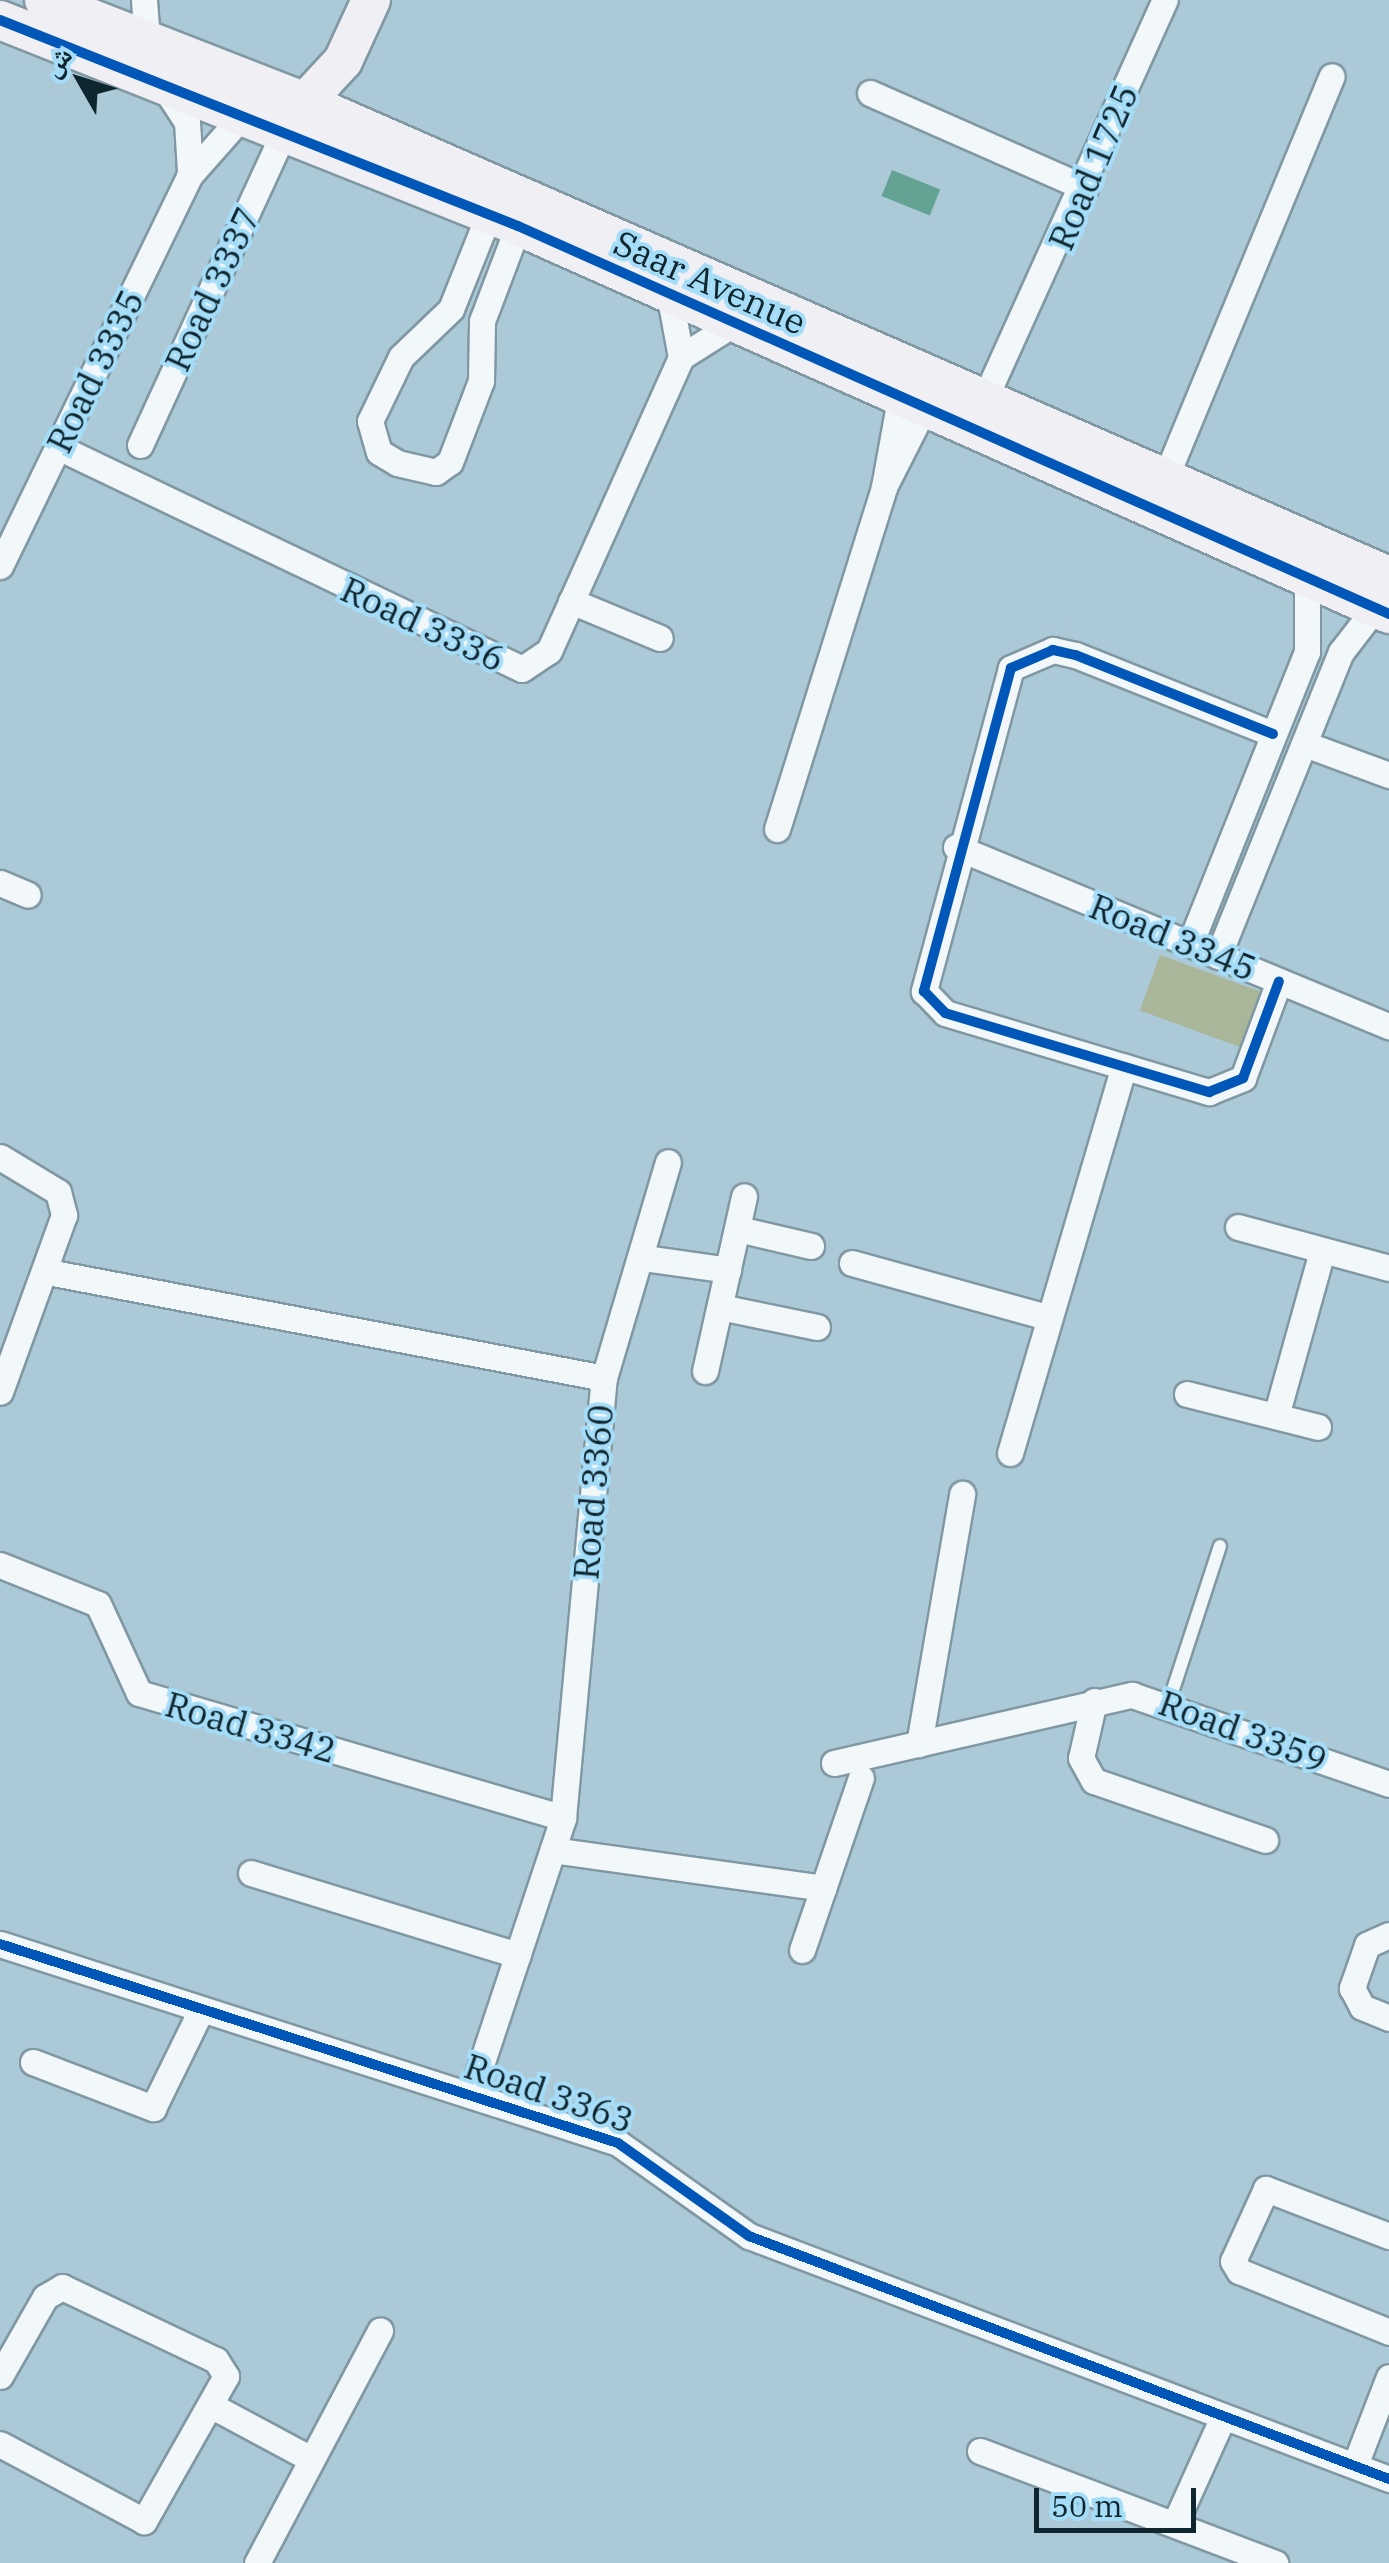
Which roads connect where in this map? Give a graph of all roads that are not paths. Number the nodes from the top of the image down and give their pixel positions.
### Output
1 (44, 0) edge
2 (144, 0) edge
3 (371, 0) edge
4 (1164, 0) edge
5 (109, 10) edge
6 (0, 20) edge
7 (147, 42) junction
8 (352, 44) junction
9 (1332, 76) dead end
10 (161, 83) junction
11 (870, 93) dead end
12 (243, 115) junction
13 (294, 117) junction
14 (357, 126) junction
15 (189, 176) junction
16 (1085, 188) junction
17 (504, 220) junction
18 (669, 293) junction
19 (735, 322) junction
20 (681, 357) junction
21 (912, 404) junction
22 (986, 422) junction
23 (140, 445) dead end
24 (58, 447) junction
25 (1164, 482) junction
26 (0, 566) edge
27 (1307, 582) junction
28 (1384, 599) edge
29 (571, 600) junction
30 (660, 638) dead end
31 (1274, 732) junction
32 (1305, 744) junction
33 (1389, 775) edge
34 (777, 830) dead end
35 (956, 847) junction
36 (0, 883) edge
37 (28, 895) dead end
38 (1190, 944) junction
39 (1218, 956) junction
40 (1280, 981) junction
41 (1389, 1026) edge
42 (1124, 1066) junction
43 (0, 1158) edge
44 (668, 1162) dead end
45 (744, 1196) dead end
46 (1238, 1227) dead end
47 (738, 1229) junction
48 (811, 1246) dead end
49 (1322, 1251) junction
50 (644, 1258) junction
51 (852, 1264) dead end
52 (1389, 1268) edge
53 (728, 1270) junction
54 (48, 1272) junction
55 (720, 1308) junction
56 (1050, 1318) junction
57 (817, 1327) dead end
58 (706, 1371) dead end
59 (604, 1378) junction
60 (0, 1392) edge
61 (1187, 1394) dead end
62 (1276, 1416) junction
63 (1318, 1427) dead end
64 (1010, 1453) dead end
65 (962, 1494) dead end
66 (1220, 1546) dead end
67 (0, 1565) edge
68 (1094, 1701) junction
69 (1169, 1702) junction
70 (920, 1744) junction
71 (834, 1764) dead end
72 (861, 1778) dead end
73 (1389, 1784) edge
74 (563, 1818) junction
75 (1266, 1840) dead end
76 (553, 1850) junction
77 (251, 1873) dead end
78 (824, 1888) junction
79 (1389, 1935) edge
80 (0, 1944) edge
81 (802, 1950) dead end
82 (518, 1956) junction
83 (200, 2012) junction
84 (1389, 2018) edge
85 (33, 2062) dead end
86 (472, 2095) junction
87 (1389, 2236) edge
88 (380, 2331) dead end
89 (1389, 2332) edge
90 (0, 2376) edge
91 (1389, 2377) edge
92 (214, 2407) junction
93 (1223, 2417) junction
94 (0, 2444) edge
95 (980, 2451) dead end
96 (312, 2460) junction
97 (1355, 2465) junction
98 (1389, 2478) edge
99 (1176, 2522) junction
100 (257, 2563) edge
101 (1275, 2563) edge

1 - 5 street, Saar Avenue
2 - 7 street
3 - 8 street
4 - 16 street, Road 1725
5 - 7 street, Saar Avenue
6 - 10 street, Saar Avenue
7 - 13 street, Saar Avenue
8 - 13 street
8 - 14 street
9 - 25 street
10 - 12 street, Saar Avenue
10 - 15 street, Road 3335
11 - 16 street
12 - 13 street, Saar Avenue
12 - 15 street, Road 3335
13 - 14 street, Saar Avenue
13 - 17 street, Saar Avenue
13 - 23 street, Road 3337
14 - 22 street, Saar Avenue
15 - 24 street, Road 3335
16 - 22 street, Road 1725
17 - 17 street
17 - 18 street, Saar Avenue
18 - 19 street, Saar Avenue
18 - 20 street
19 - 20 street
19 - 21 street, Saar Avenue
20 - 29 street, Road 3336
21 - 22 street, Saar Avenue
21 - 34 street
22 - 25 street, Saar Avenue
22 - 27 street, Saar Avenue
24 - 26 street, Road 3335
24 - 29 street, Road 3336
25 - 28 street, Saar Avenue
27 - 28 street, Saar Avenue
27 - 31 street
28 - 32 street
29 - 30 street
31 - 32 street
31 - 35 street
31 - 38 street
32 - 33 street
32 - 39 street
35 - 38 street, Road 3345
35 - 42 street
36 - 37 street
38 - 39 street, Road 3345
39 - 40 street, Road 3345
40 - 41 street, Road 3345
40 - 42 street
42 - 56 street
43 - 54 street
44 - 50 street
45 - 47 street
46 - 49 street
47 - 48 street
47 - 53 street
49 - 52 street
49 - 62 street
50 - 53 street
50 - 59 street
51 - 56 street
53 - 55 street
54 - 59 street, Road 3360
54 - 60 street
55 - 57 street
55 - 58 street
56 - 64 street
59 - 74 street, Road 3360
61 - 62 street
62 - 63 street
65 - 70 street
66 - 69 lane
67 - 74 street, Road 3342
68 - 69 street, Road 3359
68 - 70 street, Road 3359
68 - 75 street
69 - 73 street, Road 3359
70 - 71 street, Road 3359
72 - 78 street
74 - 76 street, Road 3360
76 - 78 street
76 - 82 street, Road 3360
77 - 82 street
78 - 81 street
79 - 84 street
80 - 83 street, Road 3363
82 - 86 street, Road 3360
83 - 85 street
83 - 86 street, Road 3363
86 - 93 street, Road 3363
87 - 89 street
88 - 96 street
90 - 92 street
91 - 97 street
92 - 94 street
92 - 96 street
93 - 97 street, Road 3363
93 - 99 street
95 - 99 street
96 - 100 street
97 - 98 street, Road 3363
99 - 101 street

